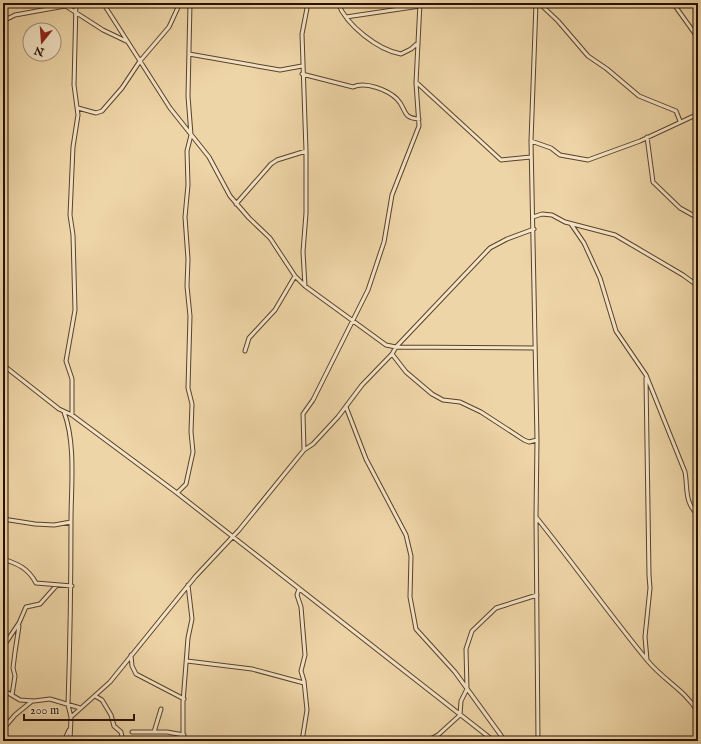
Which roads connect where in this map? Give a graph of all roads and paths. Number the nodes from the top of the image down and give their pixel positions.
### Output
1 (61, 3) edge
2 (76, 3) edge
3 (103, 3) edge
4 (180, 3) edge
5 (190, 3) edge
6 (308, 3) edge
7 (338, 3) edge
8 (537, 3) edge
9 (674, 3) edge
10 (420, 5) edge
11 (65, 6) junction
12 (74, 12) junction
13 (346, 17) junction
14 (3, 21) edge
15 (698, 38) edge
16 (126, 41) junction
17 (418, 42) junction
18 (189, 54) junction
19 (140, 61) junction
20 (302, 66) junction
21 (302, 74) junction
22 (416, 82) junction
23 (698, 107) edge
24 (78, 108) junction
25 (698, 114) edge
26 (419, 119) junction
27 (680, 121) junction
28 (191, 135) junction
29 (647, 137) junction
30 (531, 141) junction
31 (306, 151) junction
32 (531, 157) junction
33 (236, 204) junction
34 (534, 217) junction
35 (698, 218) edge
36 (571, 224) junction
37 (534, 229) junction
38 (295, 276) junction
39 (305, 286) junction
40 (698, 286) edge
41 (351, 322) junction
42 (396, 347) junction
43 (534, 348) junction
44 (244, 351) dead end
45 (392, 354) junction
46 (3, 365) edge
47 (646, 375) junction
48 (346, 408) junction
49 (64, 412) junction
50 (72, 415) junction
51 (537, 440) junction
52 (304, 450) junction
53 (176, 493) junction
54 (698, 515) edge
55 (536, 517) junction
56 (3, 519) edge
57 (71, 522) junction
58 (232, 536) junction
59 (3, 559) edge
60 (57, 585) junction
61 (188, 585) junction
62 (72, 586) junction
63 (299, 589) junction
64 (537, 595) junction
65 (19, 623) junction
66 (3, 647) edge
67 (131, 655) junction
68 (646, 660) junction
69 (187, 661) junction
70 (304, 683) junction
71 (3, 690) edge
72 (467, 690) junction
73 (12, 695) junction
74 (95, 696) junction
75 (184, 699) junction
76 (32, 701) junction
77 (68, 705) junction
78 (80, 708) junction
79 (161, 709) dead end
80 (698, 712) edge
81 (460, 714) junction
82 (71, 717) junction
83 (71, 727) junction
84 (3, 729) edge
85 (132, 732) dead end
86 (154, 732) junction
87 (184, 735) junction
88 (64, 741) edge
89 (70, 741) edge
90 (123, 741) edge
91 (183, 741) edge
92 (302, 741) edge
93 (427, 741) edge
94 (494, 741) edge
95 (505, 741) edge
96 (538, 741) edge

1 - 11 street
2 - 12 street
3 - 16 street
4 - 19 street
5 - 18 street
6 - 20 street
7 - 13 street
8 - 27 street
8 - 30 street
9 - 15 street
10 - 13 street
10 - 17 street
11 - 12 street
11 - 14 street
12 - 16 street
12 - 24 street
13 - 17 street
16 - 19 street
17 - 22 street
18 - 20 street
18 - 28 street
19 - 24 street
19 - 28 street
20 - 21 street
21 - 26 street
21 - 31 street
22 - 26 street
22 - 32 street
23 - 25 street
24 - 50 street
25 - 27 street
26 - 41 street
27 - 29 street
28 - 33 street
28 - 53 street
29 - 30 street
29 - 35 street
30 - 32 street
31 - 33 street
31 - 39 street
32 - 34 street
33 - 38 street
34 - 36 street
34 - 37 street
36 - 40 street
36 - 47 street
37 - 42 street
37 - 43 street
38 - 39 street
38 - 44 street
39 - 41 street
41 - 42 street
41 - 52 street
42 - 43 street
42 - 45 street
43 - 51 street
45 - 48 street
45 - 51 street
46 - 49 street
47 - 54 street
47 - 68 street
48 - 52 street
48 - 72 street
49 - 50 street
49 - 57 street
50 - 53 street
51 - 55 street
52 - 58 street
53 - 58 street
55 - 64 street
55 - 68 street
56 - 57 street
57 - 62 street
58 - 61 street
58 - 63 street
59 - 60 street
60 - 62 street
60 - 65 street
61 - 67 street
61 - 69 street
62 - 77 street
63 - 70 street
63 - 81 street
64 - 72 street
64 - 96 street
65 - 66 street
65 - 73 street
67 - 74 street
67 - 75 street
68 - 80 street
69 - 70 street
69 - 75 street
70 - 92 street
71 - 73 street
72 - 81 street
72 - 95 street
73 - 76 street
74 - 78 street
74 - 90 street
75 - 87 street
76 - 77 street
76 - 84 street
77 - 78 street
77 - 82 street
78 - 82 street
79 - 86 street
81 - 93 street
81 - 94 street
82 - 83 street
83 - 88 street
83 - 89 street
85 - 86 street
86 - 87 street
87 - 91 street

